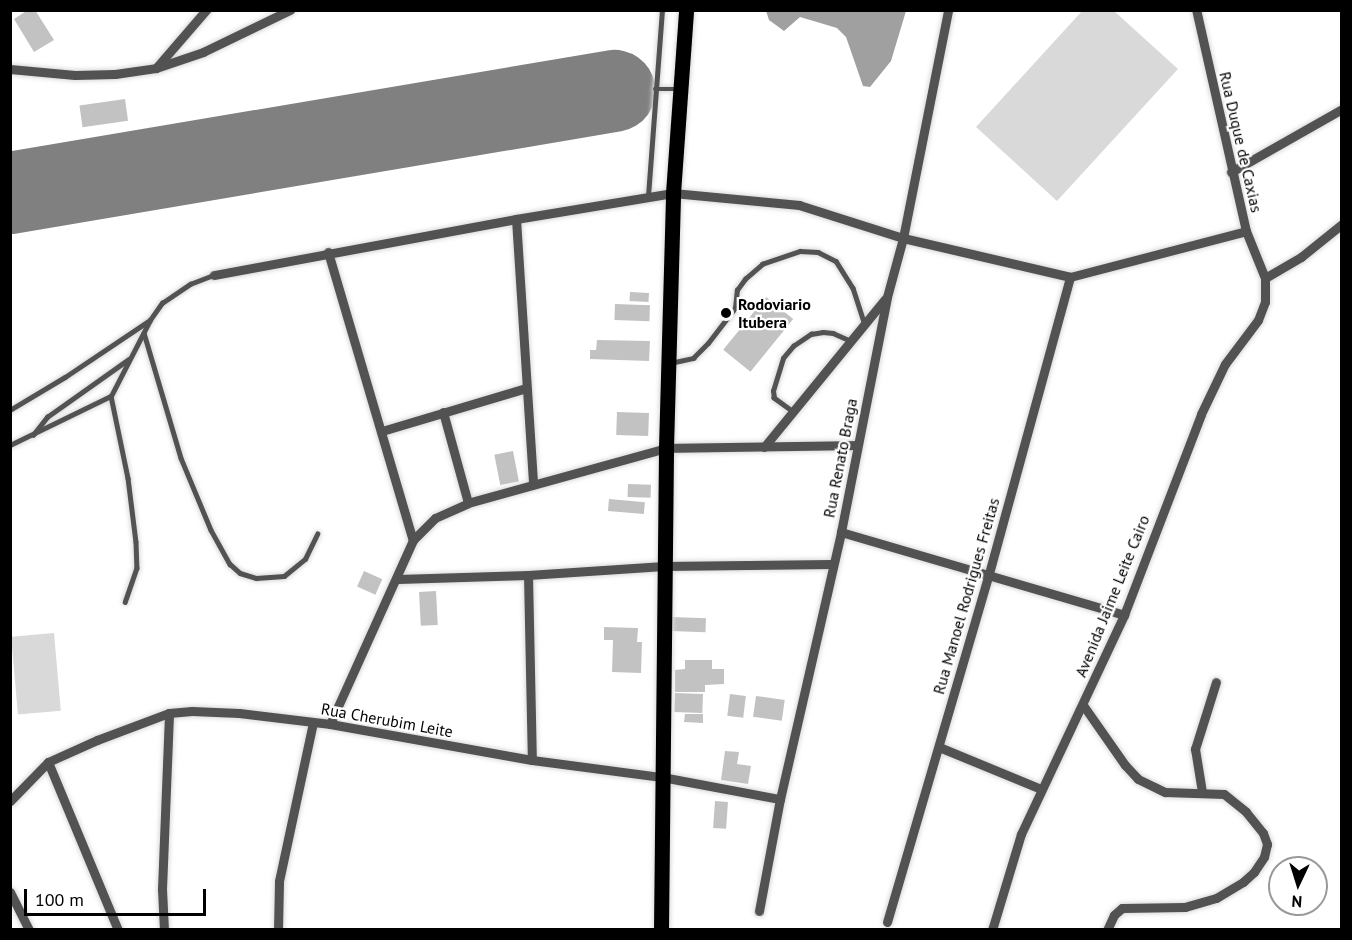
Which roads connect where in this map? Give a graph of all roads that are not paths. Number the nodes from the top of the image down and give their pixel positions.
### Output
1 (206, 10) edge
2 (290, 10) edge
3 (662, 10) edge
4 (686, 10) edge
5 (948, 10) edge
6 (1196, 10) edge
7 (156, 68) junction
8 (10, 69) edge
9 (655, 88) junction
10 (681, 90) junction
11 (1341, 109) edge
12 (1231, 172) junction
13 (673, 193) junction
14 (648, 197) junction
15 (516, 219) junction
16 (1341, 224) edge
17 (1246, 231) junction
18 (903, 238) junction
19 (328, 252) junction
20 (214, 275) joint
21 (1070, 277) junction
22 (1265, 278) junction
23 (887, 297) junction
24 (150, 320) junction
25 (865, 324) junction
26 (144, 333) junction
27 (851, 341) junction
28 (131, 358) junction
29 (668, 363) junction
30 (526, 388) junction
31 (111, 396) junction
32 (10, 410) edge
33 (443, 412) junction
34 (793, 412) junction
35 (381, 431) junction
36 (33, 435) junction
37 (10, 445) edge
38 (857, 445) junction
39 (764, 447) junction
40 (666, 448) junction
41 (533, 484) junction
42 (468, 503) junction
43 (841, 532) junction
44 (317, 534) dead end
45 (413, 540) junction
46 (832, 564) junction
47 (664, 566) junction
48 (528, 575) junction
49 (988, 577) junction
50 (398, 579) junction
51 (124, 602) dead end
52 (1124, 615) junction
53 (1216, 682) dead end
54 (1083, 705) junction
55 (170, 713) junction
56 (313, 723) junction
57 (330, 724) junction
58 (939, 747) junction
59 (532, 760) junction
60 (48, 762) junction
61 (663, 777) junction
62 (1041, 789) junction
63 (1202, 792) junction
64 (780, 799) junction
65 (10, 801) edge
66 (10, 892) edge
67 (759, 911) dead end
68 (887, 922) dead end
69 (29, 930) edge
70 (118, 930) edge
71 (164, 930) edge
72 (278, 930) edge
73 (661, 930) edge
74 (992, 930) edge
75 (1107, 930) edge

1 - 7 street
2 - 7 street
3 - 9 lane
4 - 10 main road
5 - 18 street, Rua Renato Braga
6 - 12 street, Rua Duque de Caxias
7 - 8 street
9 - 10 lane
9 - 14 lane
10 - 13 main road
11 - 12 street
12 - 17 street, Rua Duque de Caxias
13 - 14 street
13 - 18 street
13 - 29 main road
14 - 15 street
15 - 19 street
15 - 30 street
16 - 22 street
17 - 21 street
17 - 22 street, Rua Duque de Caxias
18 - 21 street
18 - 23 street, Rua Renato Braga
19 - 20 street
19 - 35 street
20 - 24 lane
21 - 49 street, Rua Manoel Rodrigues Freitas
22 - 52 street, Avenida Jaime Leite Cairo
23 - 25 street
23 - 38 street, Rua Renato Braga
24 - 26 lane
24 - 32 lane
25 - 27 street
25 - 29 lane
26 - 28 lane
26 - 44 lane
27 - 34 street
27 - 34 lane
28 - 31 lane
28 - 36 lane
29 - 40 main road
30 - 33 street
30 - 41 street
31 - 36 lane
31 - 51 lane
33 - 35 street
33 - 42 street
34 - 39 street
35 - 45 street
36 - 37 lane
38 - 39 street
38 - 43 street, Rua Renato Braga
39 - 40 street
40 - 41 street
40 - 47 main road
41 - 42 street
42 - 45 street
43 - 46 street, Rua Renato Braga
43 - 49 street
45 - 50 street
46 - 47 street
46 - 64 street, Rua Renato Braga
47 - 48 street
47 - 61 main road
48 - 50 street
48 - 59 street
49 - 52 street
49 - 58 street, Rua Manoel Rodrigues Freitas
50 - 57 street
52 - 54 street, Avenida Jaime Leite Cairo
53 - 63 street
54 - 62 street, Avenida Jaime Leite Cairo
54 - 63 street
55 - 56 street, Rua Cherubim Leite
55 - 60 street, Rua Cherubim Leite
55 - 71 street
56 - 57 street, Rua Cherubim Leite
56 - 72 street
57 - 59 street, Rua Cherubim Leite
58 - 62 street
58 - 68 street, Rua Manoel Rodrigues Freitas
59 - 61 street, Rua Cherubim Leite
60 - 65 street, Rua Cherubim Leite
60 - 70 street
61 - 64 street, Rua Cherubim Leite
61 - 73 main road
62 - 74 street, Avenida Jaime Leite Cairo
63 - 75 street
64 - 67 street, Rua Renato Braga
66 - 69 street

